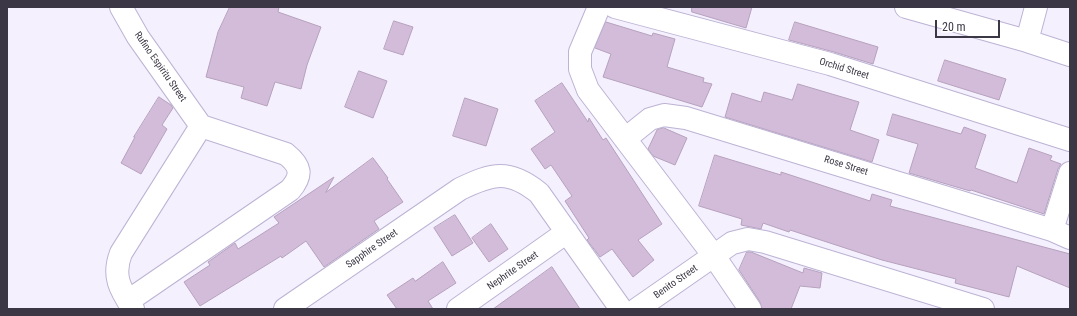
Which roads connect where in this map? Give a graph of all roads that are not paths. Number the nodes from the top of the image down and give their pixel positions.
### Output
1 (121, 7) edge
2 (599, 7) edge
3 (615, 7) edge
4 (906, 7) edge
5 (1036, 7) edge
6 (1027, 41) junction
7 (1070, 55) edge
8 (201, 126) junction
9 (626, 139) junction
10 (1070, 140) edge
11 (1070, 173) edge
12 (567, 232) junction
13 (1061, 234) edge
14 (714, 256) junction
15 (130, 305) edge
16 (285, 309) edge
17 (458, 309) edge
18 (621, 309) edge
19 (637, 309) edge
20 (750, 309) edge
21 (983, 309) edge

1 - 8 street, Rufino Espiritu Street
2 - 9 street
3 - 10 street, Orchid Street
4 - 6 street
5 - 6 street
6 - 7 street
8 - 15 street
8 - 15 street
9 - 13 street, Rose Street
9 - 14 street
11 - 13 street
12 - 16 street, Sapphire Street
12 - 17 street, Nephrite Street
12 - 18 street, Sapphire Street
14 - 19 street, Benito Street
14 - 20 street
14 - 21 street, Benito Street

